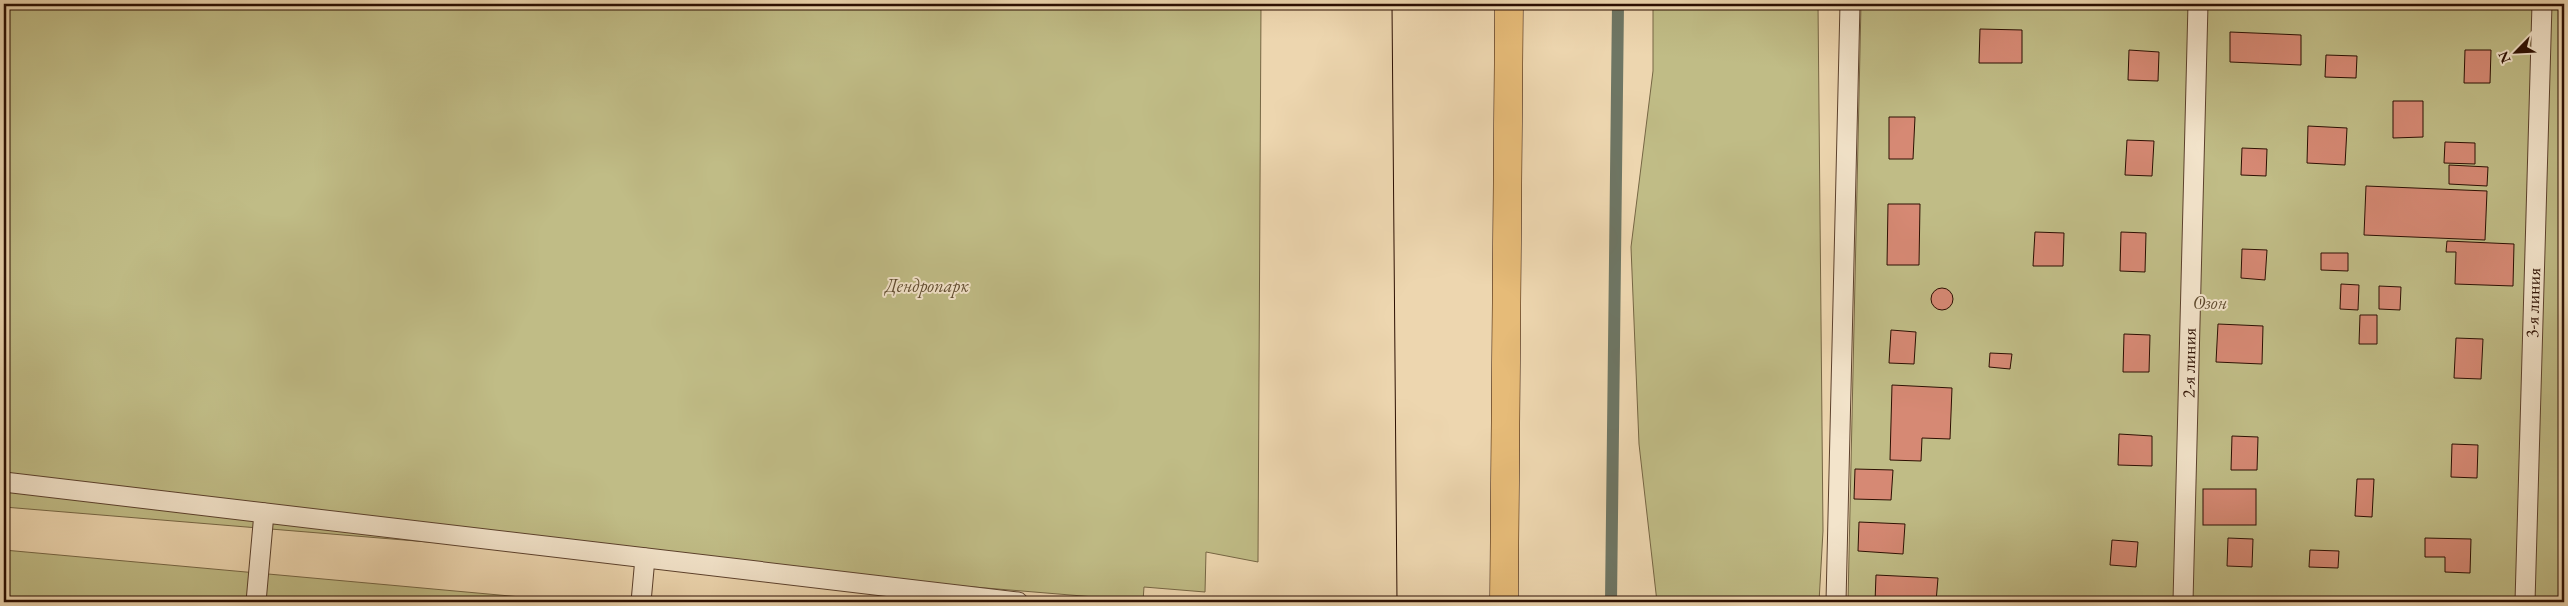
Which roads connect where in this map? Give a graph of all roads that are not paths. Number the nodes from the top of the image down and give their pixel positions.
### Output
1 (1509, 4) edge
2 (1850, 4) edge
3 (2198, 4) edge
4 (2542, 4) edge
5 (4, 482) edge
6 (264, 513) junction
7 (644, 558) junction
8 (932, 597) edge
9 (256, 602) edge
10 (641, 602) edge
11 (1018, 602) edge
12 (1504, 602) edge
13 (1836, 602) edge
14 (2183, 602) edge
15 (2525, 602) edge

1 - 12 main road
2 - 13 lane
3 - 14 lane, 2-я линия
4 - 15 lane, 3-я линия
5 - 6 lane
6 - 7 lane
6 - 9 lane
7 - 8 lane
7 - 10 lane
8 - 11 lane

